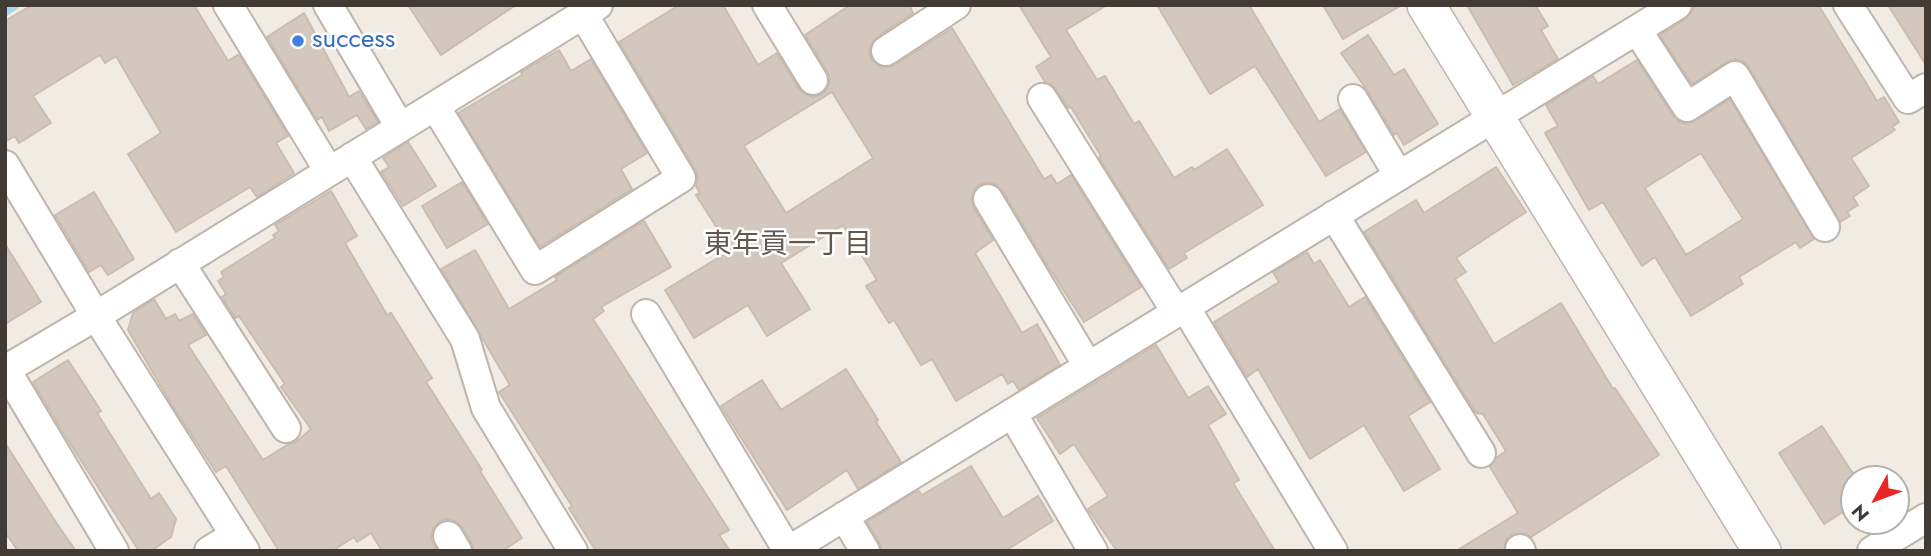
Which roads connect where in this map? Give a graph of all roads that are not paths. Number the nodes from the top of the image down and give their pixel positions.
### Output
1 (228, 5) edge
2 (328, 5) edge
3 (766, 5) edge
4 (1426, 5) edge
5 (1678, 5) edge
6 (1848, 5) edge
7 (590, 10) edge
8 (938, 10) edge
9 (1637, 30) junction
10 (886, 51) dead end
11 (813, 80) dead end
12 (1926, 88) edge
13 (1042, 98) dead end
14 (1353, 99) dead end
15 (435, 106) junction
16 (1495, 116) junction
17 (400, 127) junction
18 (340, 164) junction
19 (5, 165) edge
20 (1399, 176) junction
21 (988, 199) dead end
22 (1334, 215) junction
23 (1825, 227) dead end
24 (180, 262) junction
25 (1181, 310) junction
26 (646, 314) dead end
27 (96, 316) junction
28 (1088, 366) junction
29 (6, 370) edge
30 (1012, 413) junction
31 (286, 428) dead end
32 (1481, 453) dead end
33 (844, 516) junction
34 (1926, 518) edge
35 (240, 543) edge
36 (114, 551) edge
37 (209, 551) edge
38 (573, 551) edge
39 (788, 551) edge
40 (865, 551) edge
41 (1093, 551) edge
42 (1333, 551) edge
43 (1762, 551) edge
44 (1871, 551) edge

1 - 18 street
2 - 17 street
3 - 11 street
4 - 16 street
5 - 9 street
6 - 12 street
7 - 15 street
7 - 15 street
8 - 10 street
9 - 16 street
9 - 23 street
13 - 25 street
14 - 20 street
15 - 17 street
16 - 20 street
16 - 43 street
17 - 18 street
18 - 24 street
18 - 38 street
19 - 27 street
20 - 22 street
21 - 28 street
22 - 25 street
22 - 32 street
24 - 27 street
24 - 31 street
25 - 28 street
25 - 42 street
26 - 39 street
27 - 29 street
27 - 35 street
28 - 30 street
29 - 36 street
30 - 33 street
30 - 41 street
33 - 39 street
33 - 40 street
34 - 44 street
35 - 37 street

